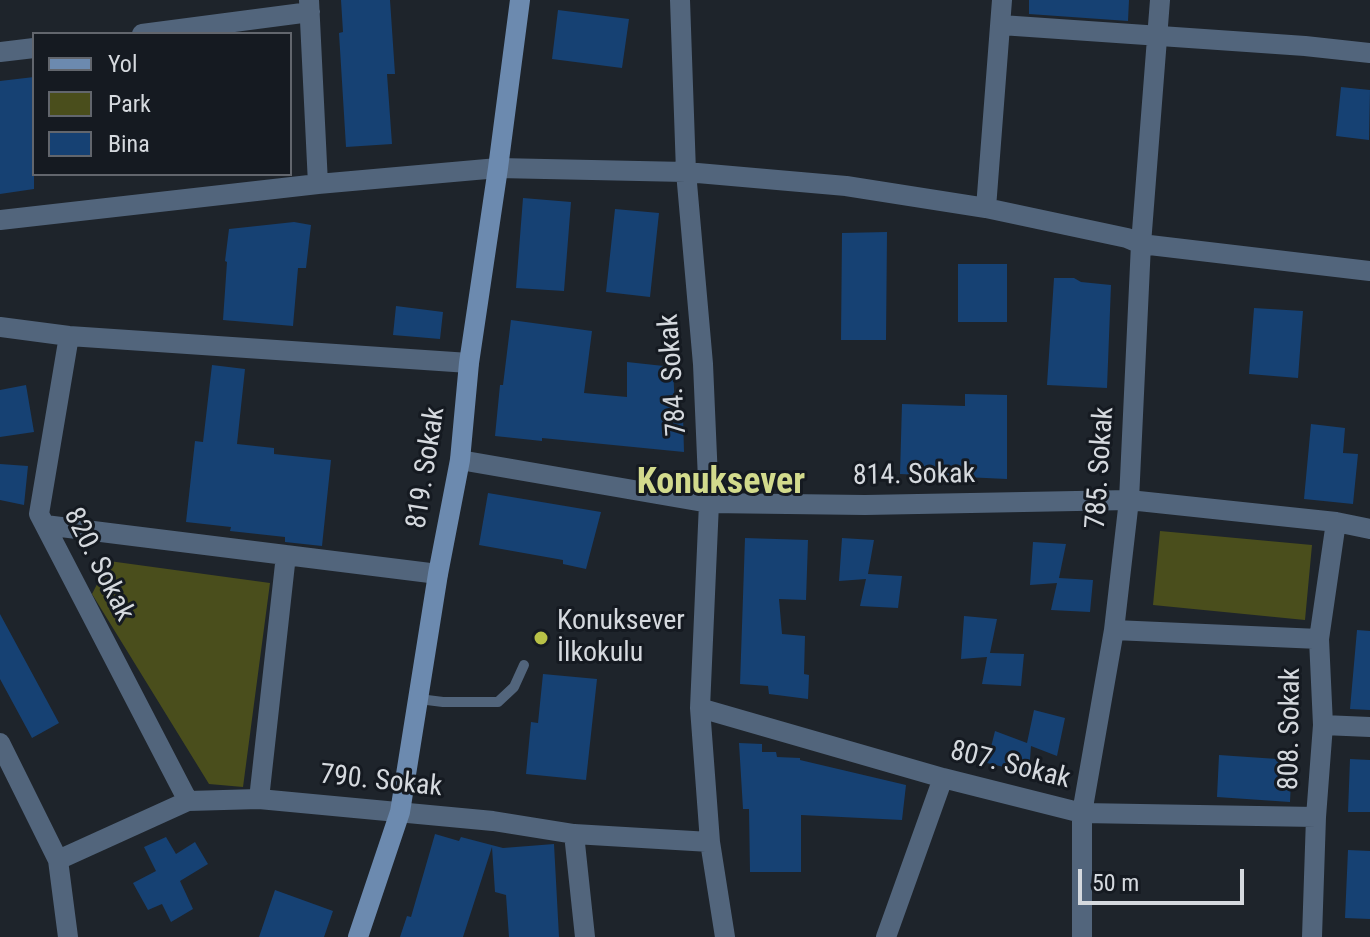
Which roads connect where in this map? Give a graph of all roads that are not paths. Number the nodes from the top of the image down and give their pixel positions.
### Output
1 (520, 0) edge
2 (680, 0) edge
3 (1002, 0) edge
4 (1160, 0) edge
5 (310, 6) edge
6 (1001, 25) junction
7 (154, 32) edge
8 (1158, 36) junction
9 (32, 48) edge
10 (0, 52) edge
11 (1370, 53) edge
12 (498, 168) junction
13 (686, 172) junction
14 (318, 184) junction
15 (986, 208) junction
16 (0, 220) edge
17 (1141, 244) junction
18 (1370, 271) edge
19 (0, 327) edge
20 (69, 336) junction
21 (469, 363) junction
22 (460, 460) junction
23 (1129, 500) junction
24 (709, 503) junction
25 (1336, 522) junction
26 (45, 525) junction
27 (1370, 529) edge
28 (286, 555) junction
29 (438, 574) junction
30 (1114, 630) junction
31 (1319, 639) junction
32 (524, 665) dead end
33 (419, 699) junction
34 (700, 708) junction
35 (1323, 725) junction
36 (1370, 727) edge
37 (0, 743) edge
38 (943, 778) junction
39 (259, 799) junction
40 (188, 801) junction
41 (400, 812) junction
42 (1082, 813) junction
43 (1316, 817) junction
44 (574, 834) junction
45 (710, 842) junction
46 (58, 860) junction
47 (68, 937) edge
48 (358, 937) edge
49 (585, 937) edge
50 (725, 937) edge
51 (886, 937) edge
52 (1082, 937) edge
53 (1312, 937) edge

1 - 12 street, 819. Sokak
2 - 13 street, 784. Sokak
3 - 6 street
4 - 8 street, 785. Sokak
5 - 7 street
5 - 14 street
6 - 8 street
6 - 15 street
8 - 11 street
8 - 17 street, 785. Sokak
9 - 10 street
12 - 13 street
12 - 14 street
12 - 21 street, 819. Sokak
13 - 15 street
13 - 24 street, 784. Sokak
14 - 16 street
15 - 17 street
17 - 18 street
17 - 23 street, 785. Sokak
19 - 20 street
20 - 21 street
20 - 26 street, 820. Sokak
21 - 22 street, 819. Sokak
22 - 24 street, 814. Sokak
22 - 29 street, 819. Sokak
23 - 24 street, 814. Sokak
23 - 25 street, 814. Sokak
23 - 30 street, 785. Sokak
24 - 34 street, 784. Sokak
25 - 27 street, 814. Sokak
25 - 31 street, 808. Sokak
26 - 28 street
26 - 40 street, 820. Sokak
28 - 29 street
28 - 39 street
29 - 33 street, 819. Sokak
30 - 31 street
30 - 42 street, 785. Sokak
31 - 35 street, 808. Sokak
32 - 33 lane
33 - 41 street, 819. Sokak
34 - 38 street, 807. Sokak
34 - 45 street, 784. Sokak
35 - 36 street
35 - 43 street, 808. Sokak
37 - 46 street
38 - 42 street, 807. Sokak
38 - 51 street
39 - 40 street, 790. Sokak
39 - 41 street, 790. Sokak
40 - 46 street, 790. Sokak
41 - 44 street, 790. Sokak
41 - 48 street, 819. Sokak
42 - 43 street, 807. Sokak
42 - 52 street, 785. Sokak
43 - 53 street, 808. Sokak
44 - 45 street, 790. Sokak
44 - 49 street
45 - 50 street, 784. Sokak
46 - 47 street

